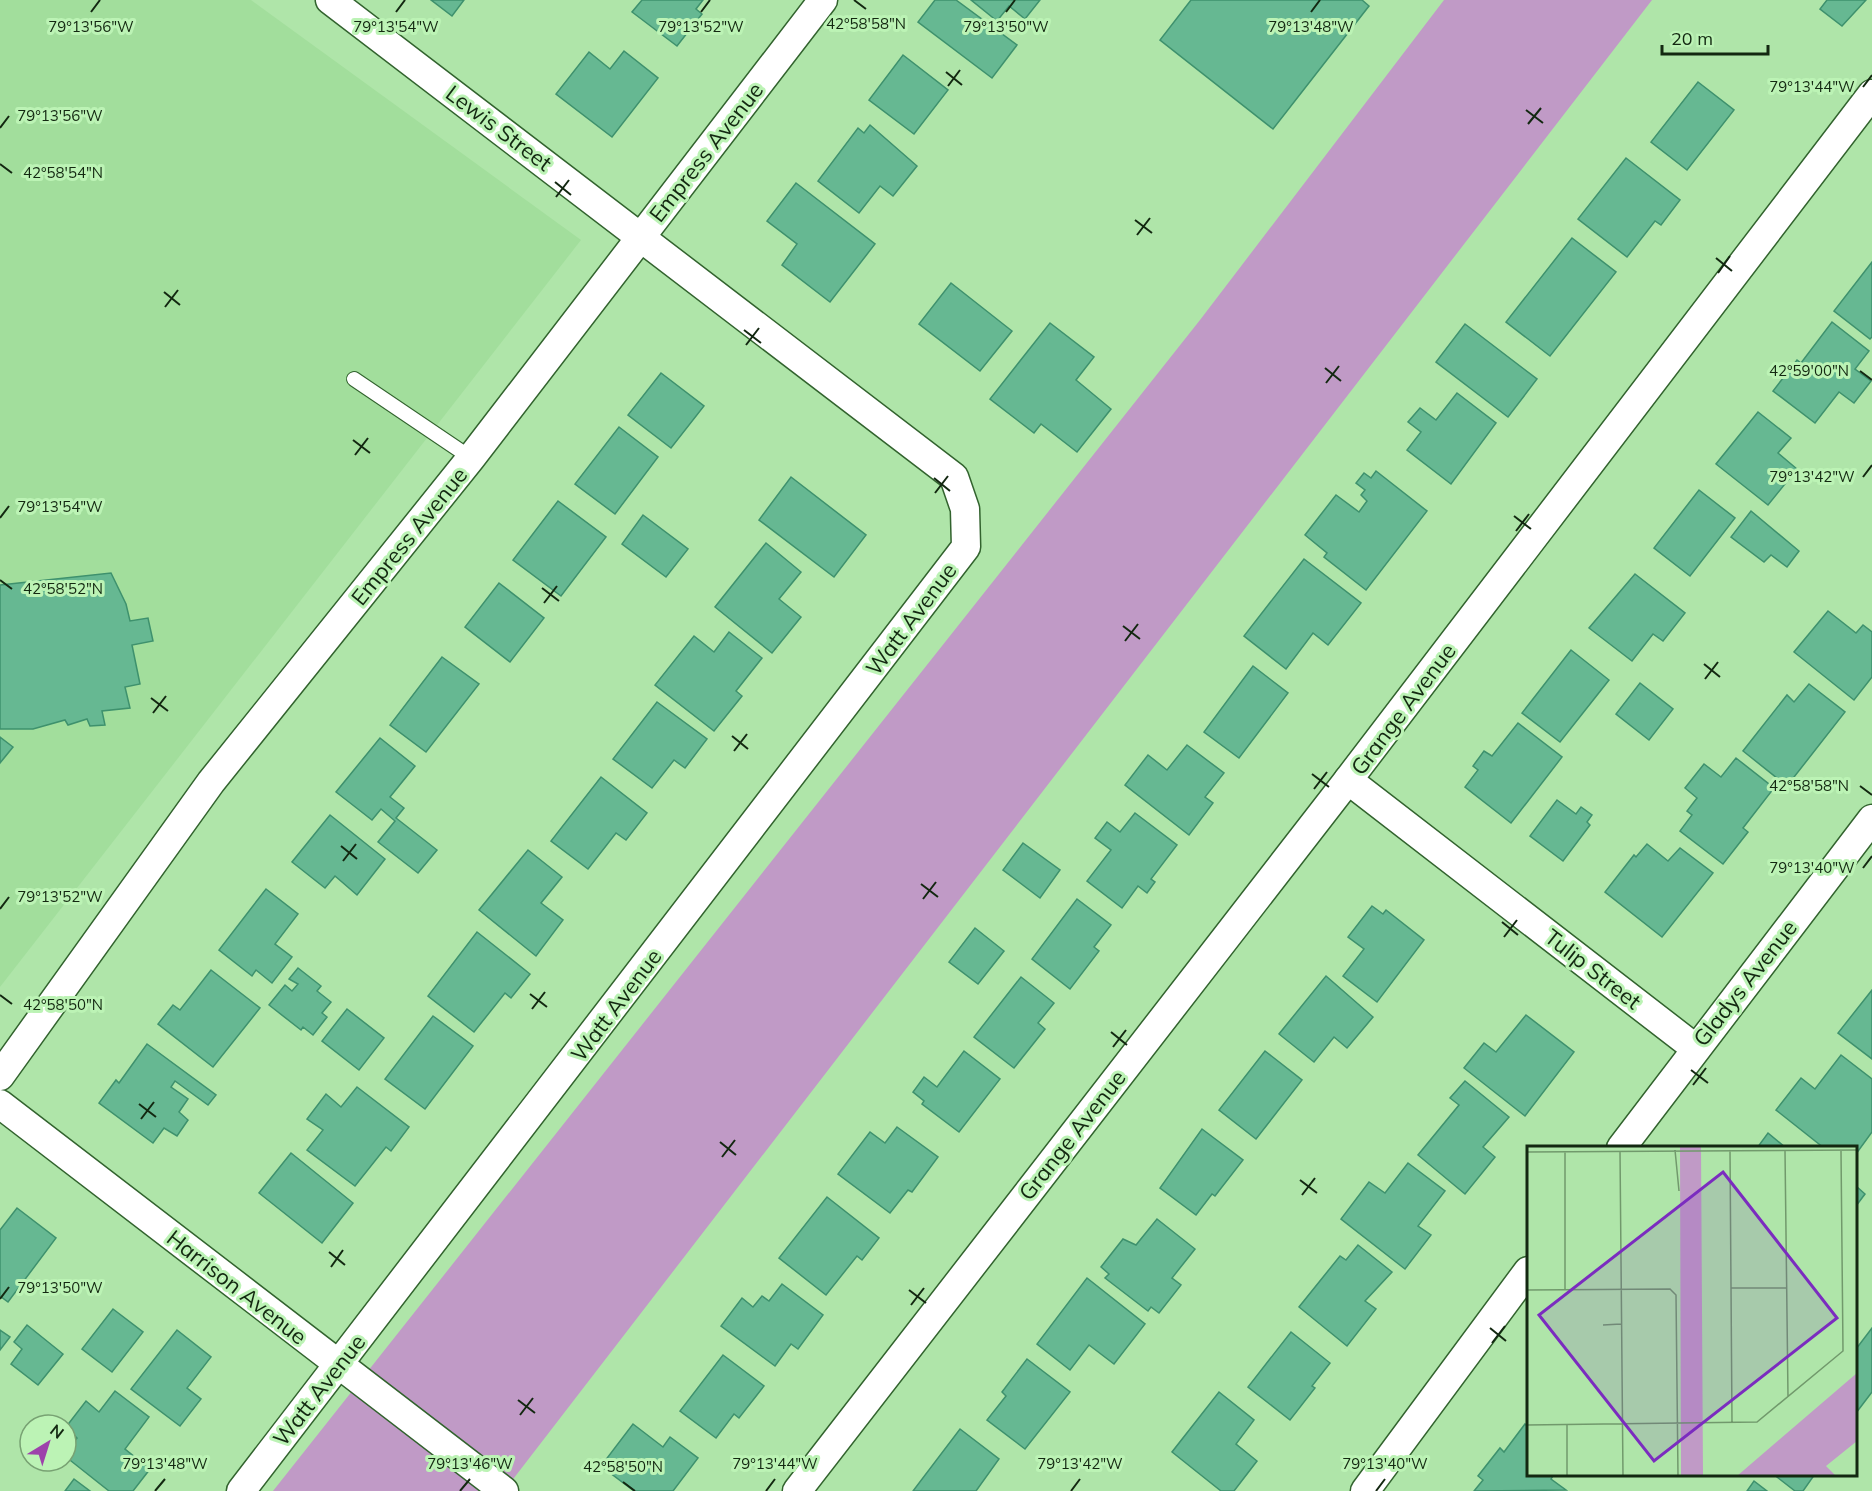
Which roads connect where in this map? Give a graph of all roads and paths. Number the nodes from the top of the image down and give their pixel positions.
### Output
1 (330, 0) edge
2 (823, 0) edge
3 (1872, 94) edge
4 (642, 236) junction
5 (354, 379) dead end
6 (471, 458) junction
7 (965, 509) joint
8 (1348, 780) junction
9 (1872, 819) edge
10 (1695, 1048) junction
11 (0, 1076) edge
12 (0, 1104) edge
13 (1622, 1146) edge
14 (1527, 1272) edge
15 (338, 1365) junction
16 (241, 1491) edge
17 (504, 1491) edge
18 (797, 1491) edge
19 (1365, 1491) edge

1 - 4 street, Lewis Street
2 - 4 street, Empress Avenue
3 - 8 street, Grange Avenue
4 - 6 street, Empress Avenue
4 - 7 street, Lewis Street
5 - 6 lane
6 - 11 street, Empress Avenue
7 - 15 street, Watt Avenue
8 - 10 street, Tulip Street
8 - 18 street, Grange Avenue
9 - 10 street, Gladys Avenue
10 - 13 street, Gladys Avenue
12 - 15 street, Harrison Avenue
14 - 19 street
15 - 16 street, Watt Avenue
15 - 17 street, Harrison Avenue

